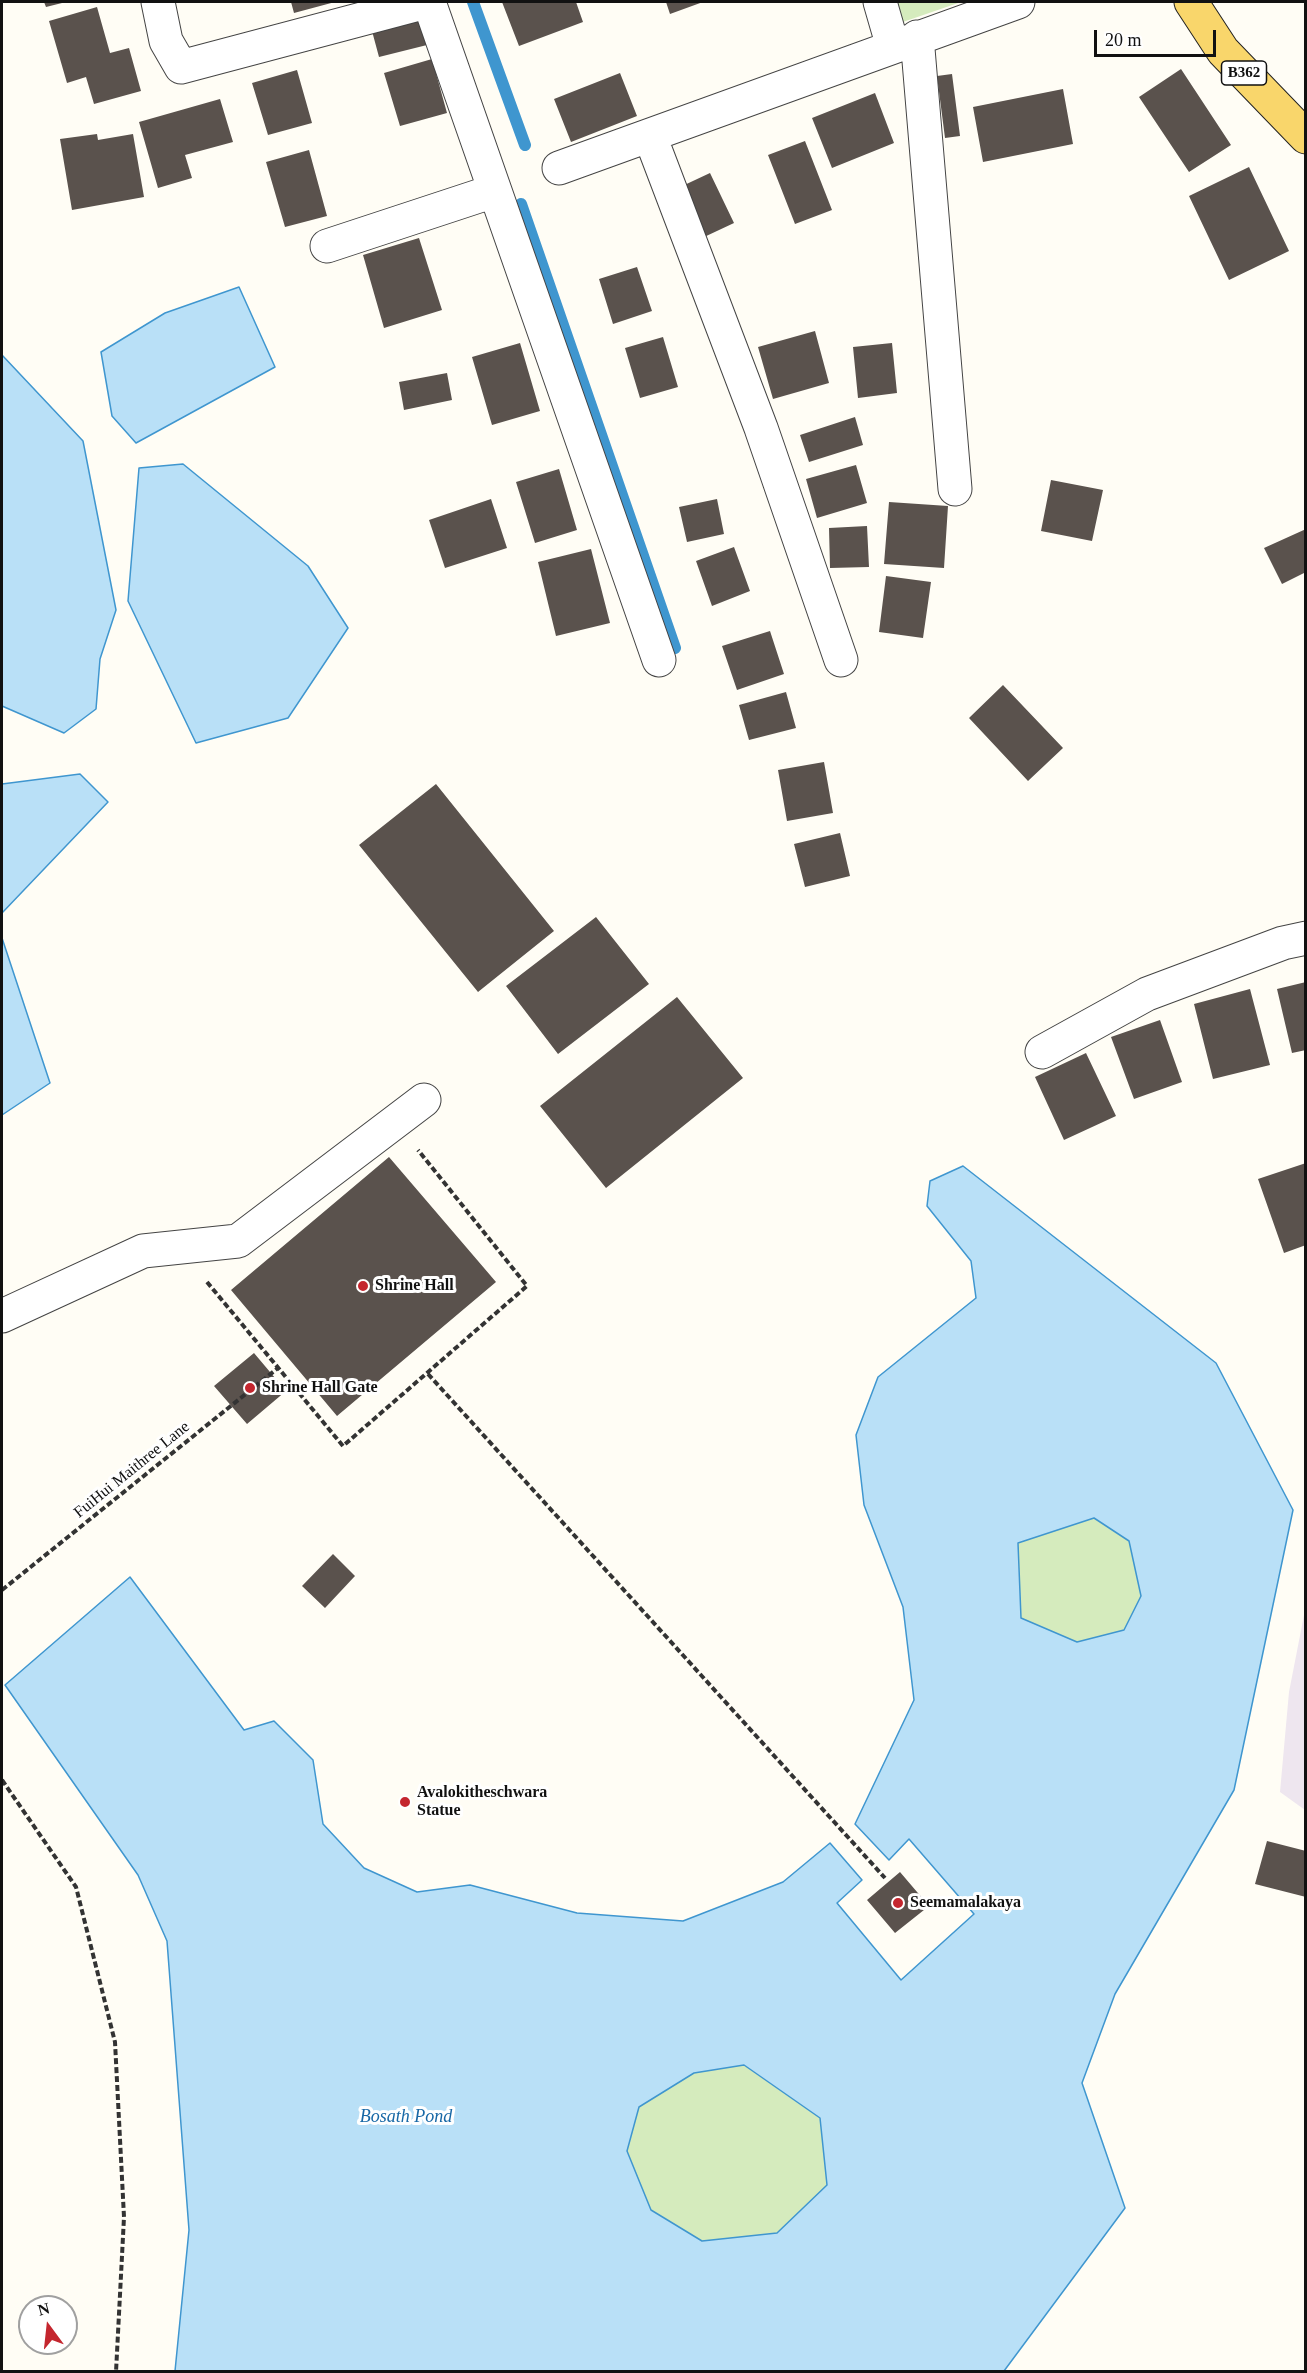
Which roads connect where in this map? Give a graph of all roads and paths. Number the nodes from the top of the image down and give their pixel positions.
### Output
1 (158, 2) edge
2 (428, 2) edge
3 (880, 2) edge
4 (1018, 2) edge
5 (1191, 2) edge
6 (905, 42) junction
7 (650, 136) junction
8 (1305, 137) edge
9 (559, 168) dead end
10 (494, 191) junction
11 (327, 246) dead end
12 (956, 489) dead end
13 (659, 660) dead end
14 (842, 660) dead end
15 (1305, 938) edge
16 (1042, 1052) dead end
17 (424, 1100) dead end
18 (395, 1121) junction
19 (178, 1247) junction
20 (2, 1316) edge
21 (278, 1368) junction
22 (428, 1374) junction
23 (2, 1590) edge
24 (2, 1779) edge
25 (885, 1878) dead end
26 (116, 2372) edge

1 - 2 street
2 - 10 street
3 - 6 street
4 - 6 street
5 - 8 main road, B362
6 - 7 street
6 - 12 street
7 - 9 street
7 - 14 street
10 - 11 street
10 - 13 street
15 - 16 street
17 - 18 street
18 - 19 street
18 - 22 path
19 - 20 street
19 - 21 path
21 - 22 path
21 - 23 path, FuiHui Maithree Lane
22 - 25 path
24 - 26 path

